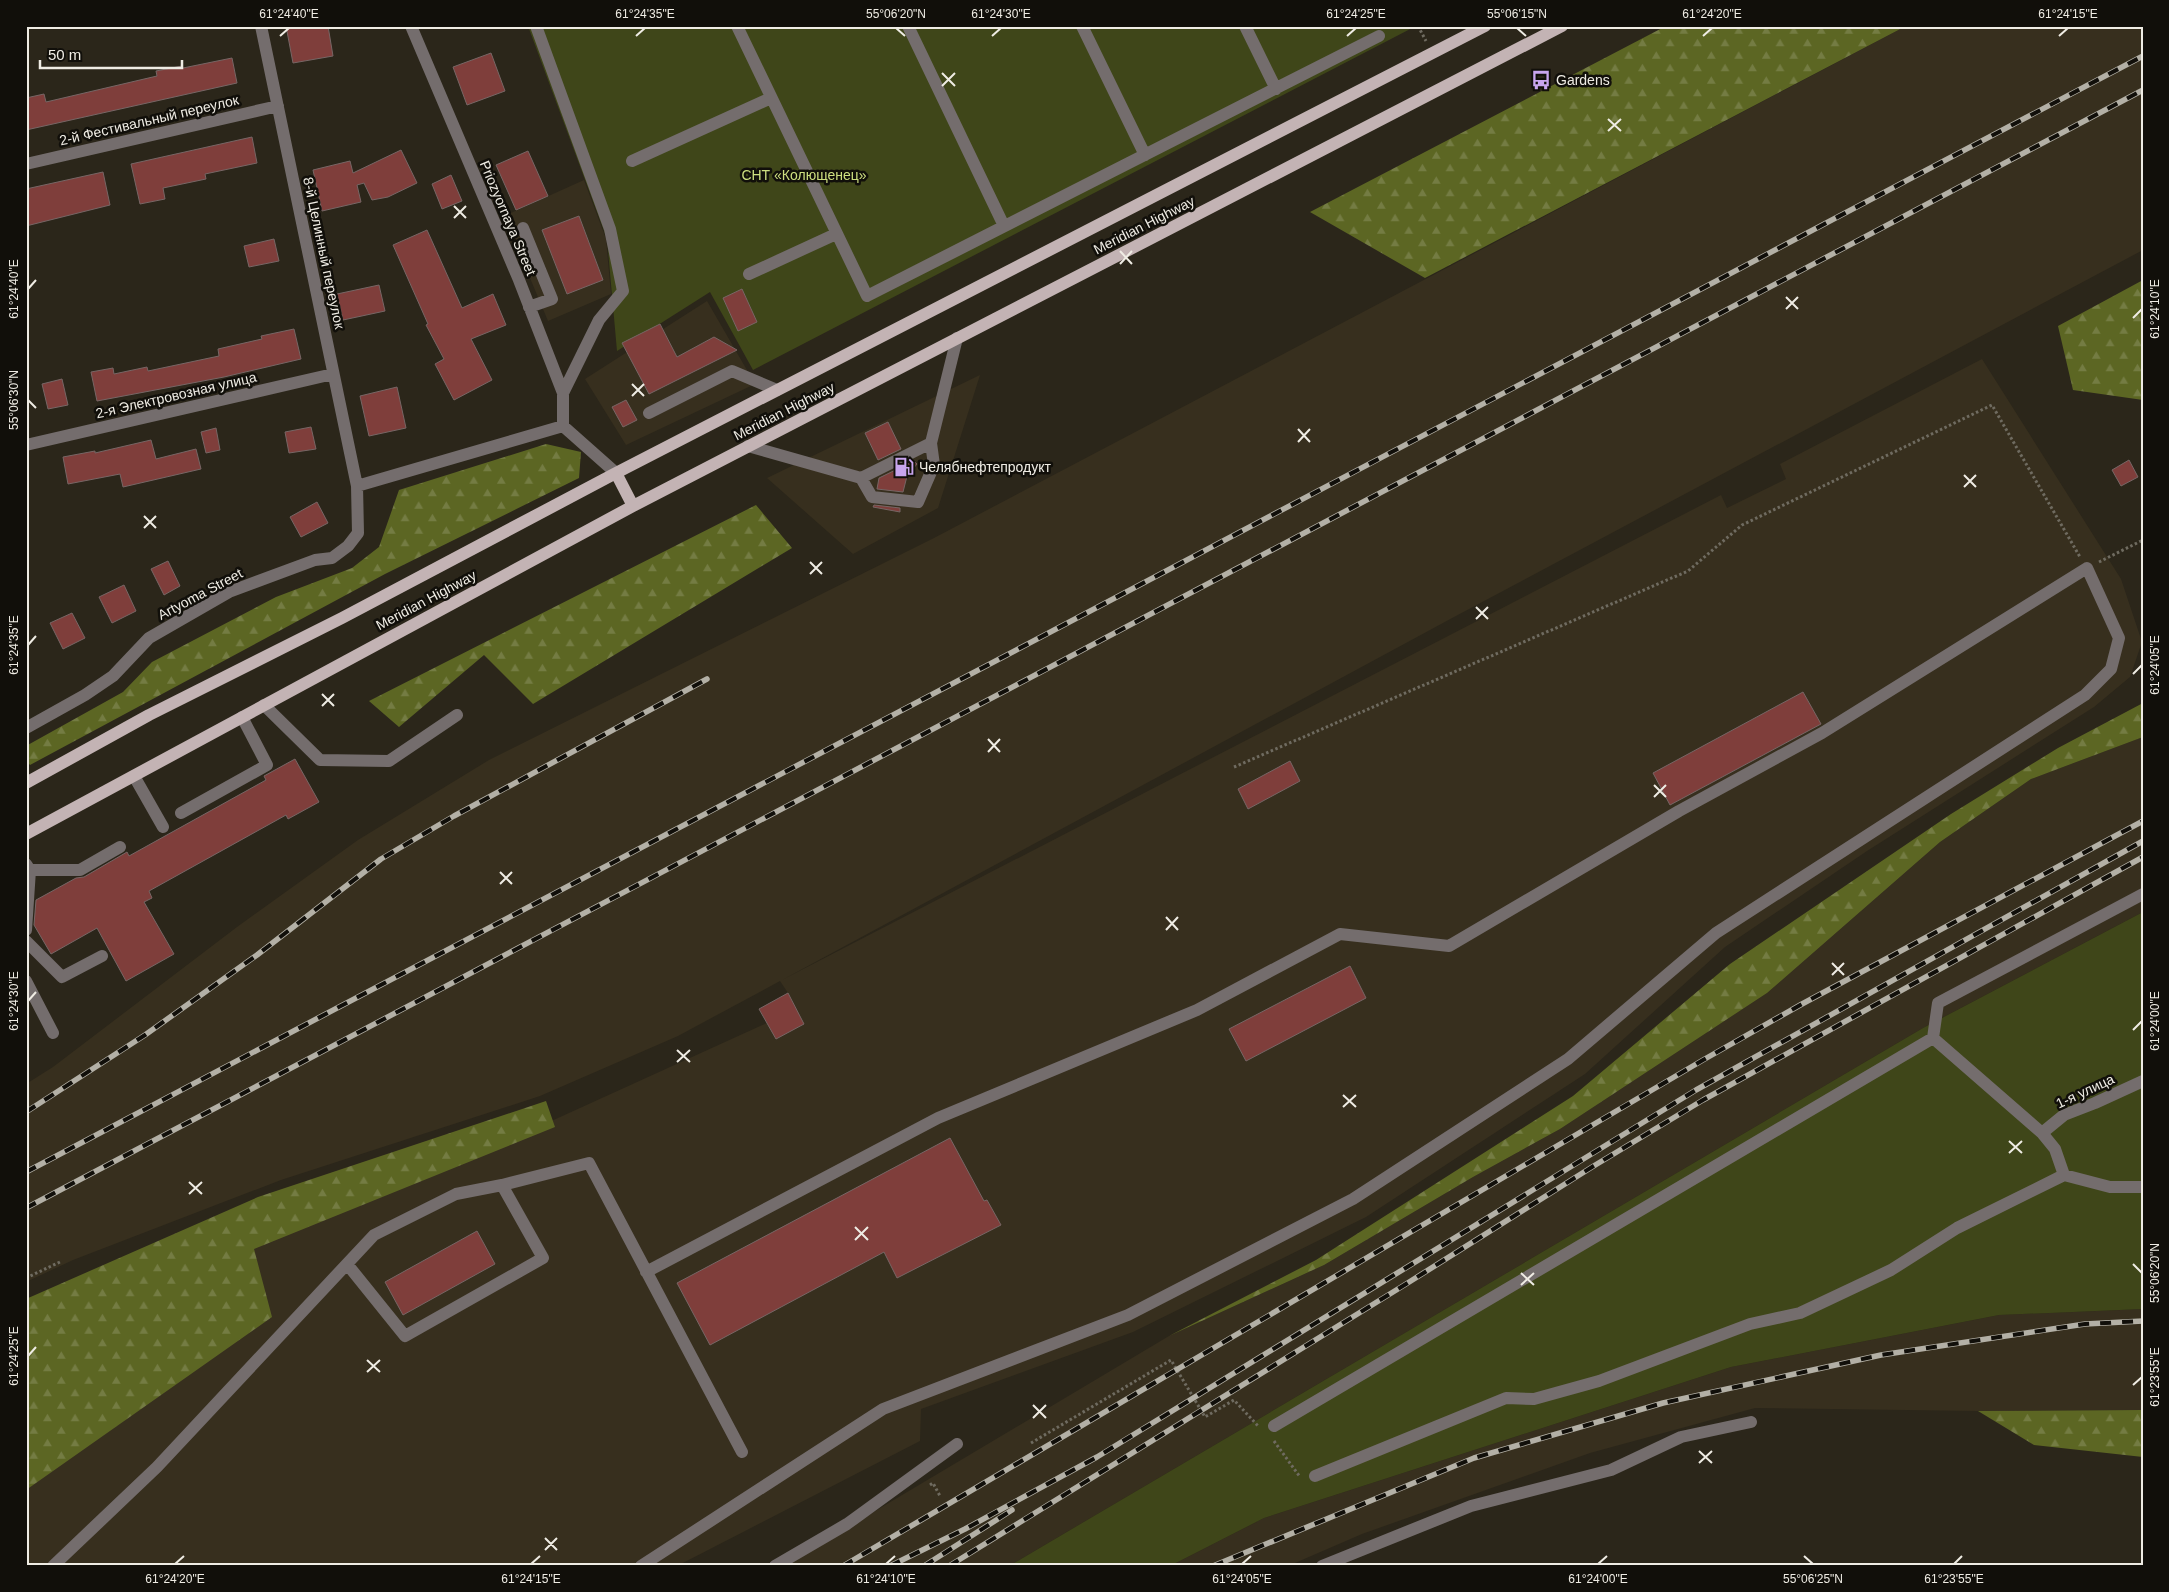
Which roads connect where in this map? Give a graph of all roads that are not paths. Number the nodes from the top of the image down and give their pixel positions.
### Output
1 (261, 26) edge
2 (410, 26) edge
3 (536, 26) edge
4 (737, 26) edge
5 (908, 26) edge
6 (1082, 26) edge
7 (1245, 26) edge
8 (1485, 26) edge
9 (1562, 26) edge
10 (1378, 36) dead end
11 (1276, 89) junction
12 (771, 98) junction
13 (278, 106) junction
14 (1144, 155) junction
15 (632, 161) dead end
16 (26, 164) edge
17 (1004, 226) junction
18 (524, 228) dead end
19 (836, 234) junction
20 (749, 274) dead end
21 (529, 307) junction
22 (957, 338) junction
23 (333, 374) junction
24 (777, 390) junction
25 (563, 393) junction
26 (649, 413) dead end
27 (563, 426) junction
28 (931, 443) junction
29 (26, 445) edge
30 (748, 446) junction
31 (616, 473) junction
32 (861, 478) junction
33 (357, 486) junction
34 (633, 506) junction
35 (264, 706) junction
36 (456, 715) dead end
37 (242, 717) junction
38 (26, 728) edge
39 (134, 776) junction
40 (26, 783) edge
41 (181, 813) dead end
42 (163, 827) dead end
43 (26, 834) edge
44 (120, 846) dead end
45 (28, 867) edge
46 (2143, 894) edge
47 (26, 930) edge
48 (26, 941) edge
49 (102, 956) dead end
50 (26, 981) edge
51 (54, 1033) dead end
52 (1933, 1038) junction
53 (2143, 1081) edge
54 (2042, 1133) junction
55 (2064, 1176) junction
56 (502, 1185) junction
57 (2143, 1187) edge
58 (348, 1264) junction
59 (646, 1272) junction
60 (1751, 1422) dead end
61 (1267, 1428) road end
62 (957, 1444) dead end
63 (742, 1452) dead end
64 (1315, 1476) road end
65 (53, 1566) edge
66 (641, 1566) edge
67 (775, 1566) edge
68 (1322, 1566) edge

1 - 13 street, 8-й Целинный переулок
2 - 21 street, Priozyornaya Street
3 - 25 street
4 - 12 street
5 - 17 street
6 - 14 street
7 - 11 street
8 - 24 main road, Meridian Highway
9 - 22 main road, Meridian Highway
10 - 11 street
11 - 14 street
12 - 15 street
12 - 19 street
13 - 16 street, 2-й Фестивальный переулок
13 - 23 street, 8-й Целинный переулок
14 - 17 street
17 - 19 street
18 - 21 street
19 - 20 street
21 - 25 street, Priozyornaya Street
22 - 28 street
22 - 30 main road, Meridian Highway
23 - 29 street, 2-я Электровозная улица
23 - 33 street, 8-й Целинный переулок
24 - 26 street
24 - 31 main road, Meridian Highway
25 - 27 street, Priozyornaya Street
27 - 31 street
27 - 33 street
28 - 32 street
28 - 32 street
30 - 32 street
30 - 34 main road, Meridian Highway
31 - 34 main road
31 - 40 main road, Meridian Highway
33 - 38 street, Artyoma Street
34 - 35 main road, Meridian Highway
35 - 36 street
35 - 37 main road, Meridian Highway
37 - 39 main road, Meridian Highway
37 - 41 street
39 - 42 street
39 - 43 main road, Meridian Highway
44 - 45 street
45 - 47 street
46 - 52 street
48 - 49 street
50 - 51 street
52 - 54 street
52 - 61 street
53 - 54 street, 1-я улица
54 - 55 street
55 - 57 street
55 - 64 street
56 - 58 street
56 - 58 street
56 - 59 street
58 - 65 street
59 - 63 street
59 - 66 street
60 - 68 street
62 - 67 street

